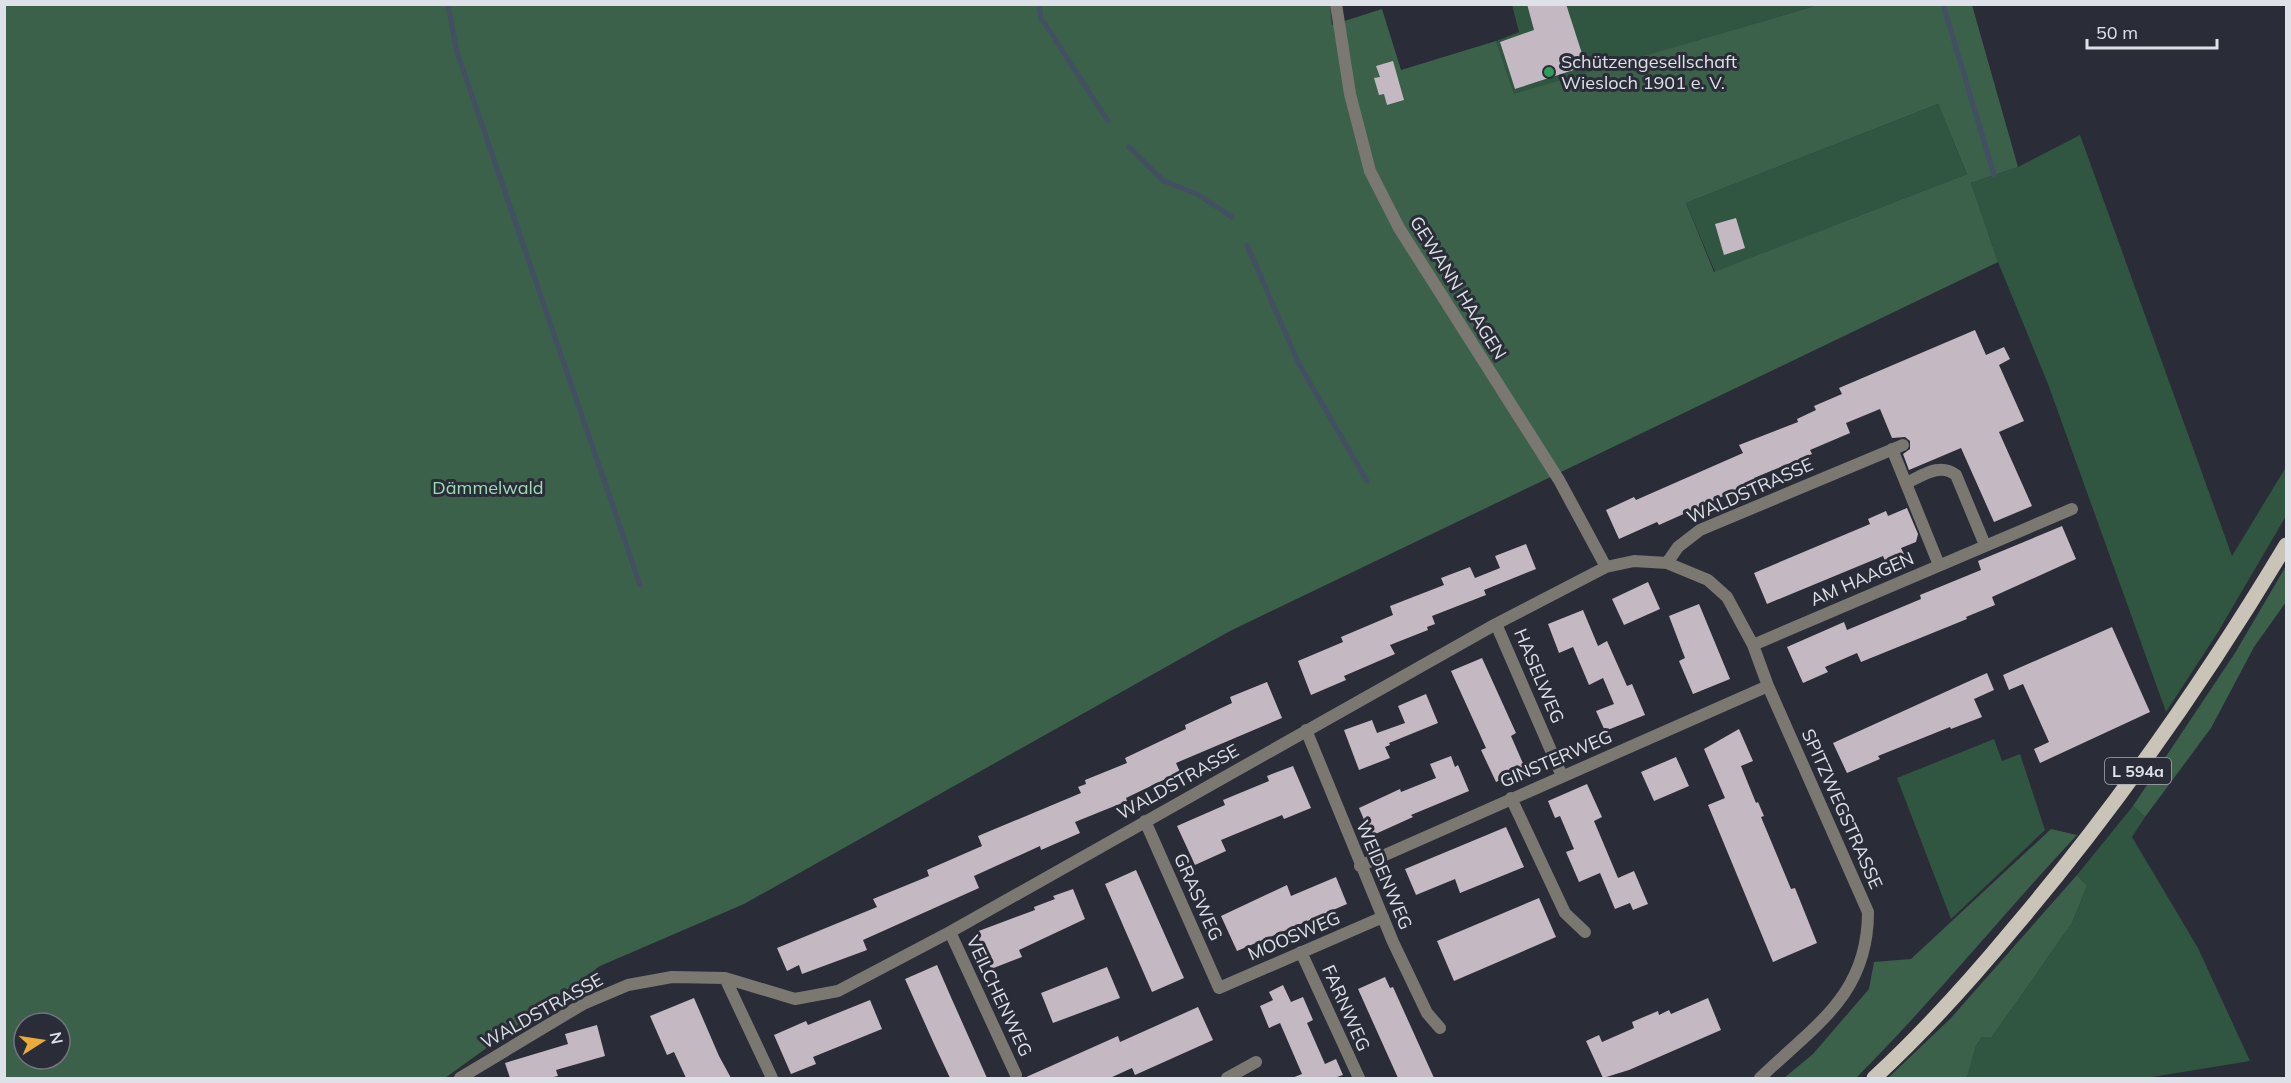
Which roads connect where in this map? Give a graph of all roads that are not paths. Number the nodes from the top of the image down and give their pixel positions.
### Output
1 (1336, 4) edge
2 (1906, 483) junction
3 (2072, 509) dead end
4 (1985, 545) junction
5 (2286, 545) edge
6 (1667, 563) junction
7 (1939, 565) junction
8 (1606, 567) junction
9 (1496, 624) junction
10 (1753, 645) junction
11 (1768, 686) junction
12 (1306, 730) junction
13 (1562, 776) junction
14 (1511, 798) junction
15 (1145, 821) junction
16 (1360, 866) junction
17 (1383, 917) junction
18 (950, 932) junction
19 (1585, 932) dead end
20 (1301, 952) junction
21 (725, 978) junction
22 (1219, 988) joint
23 (1440, 1028) dead end
24 (1256, 1062) dead end
25 (1016, 1076) dead end
26 (465, 1077) edge
27 (772, 1078) edge
28 (1227, 1078) edge
29 (1359, 1078) edge
30 (1760, 1078) edge
31 (1874, 1078) edge

1 - 8 street, GEWANN HAAGEN
2 - 4 street
2 - 6 street, WALDSTRASSE
2 - 7 street
3 - 4 street, AM HAAGEN
4 - 7 street, AM HAAGEN
5 - 31 main road, L 594a
6 - 8 street, WALDSTRASSE
6 - 10 street, SPITZWEGSTRASSE
7 - 10 street, AM HAAGEN
8 - 9 street, WALDSTRASSE
9 - 12 street, WALDSTRASSE
9 - 13 street, HASELWEG
10 - 11 street, SPITZWEGSTRASSE
11 - 13 street, GINSTERWEG
11 - 30 street, SPITZWEGSTRASSE
12 - 15 street, WALDSTRASSE
12 - 16 street, WEIDENWEG
13 - 14 street, GINSTERWEG
14 - 16 street, GINSTERWEG
14 - 19 street
15 - 18 street, WALDSTRASSE
15 - 22 street, GRASWEG
16 - 17 street, WEIDENWEG
17 - 20 street, MOOSWEG
17 - 23 street, WEIDENWEG
18 - 21 street, WALDSTRASSE
18 - 25 street, VEILCHENWEG
20 - 22 street, MOOSWEG
20 - 29 street, FARNWEG
21 - 26 street, WALDSTRASSE
21 - 27 street
24 - 28 street

